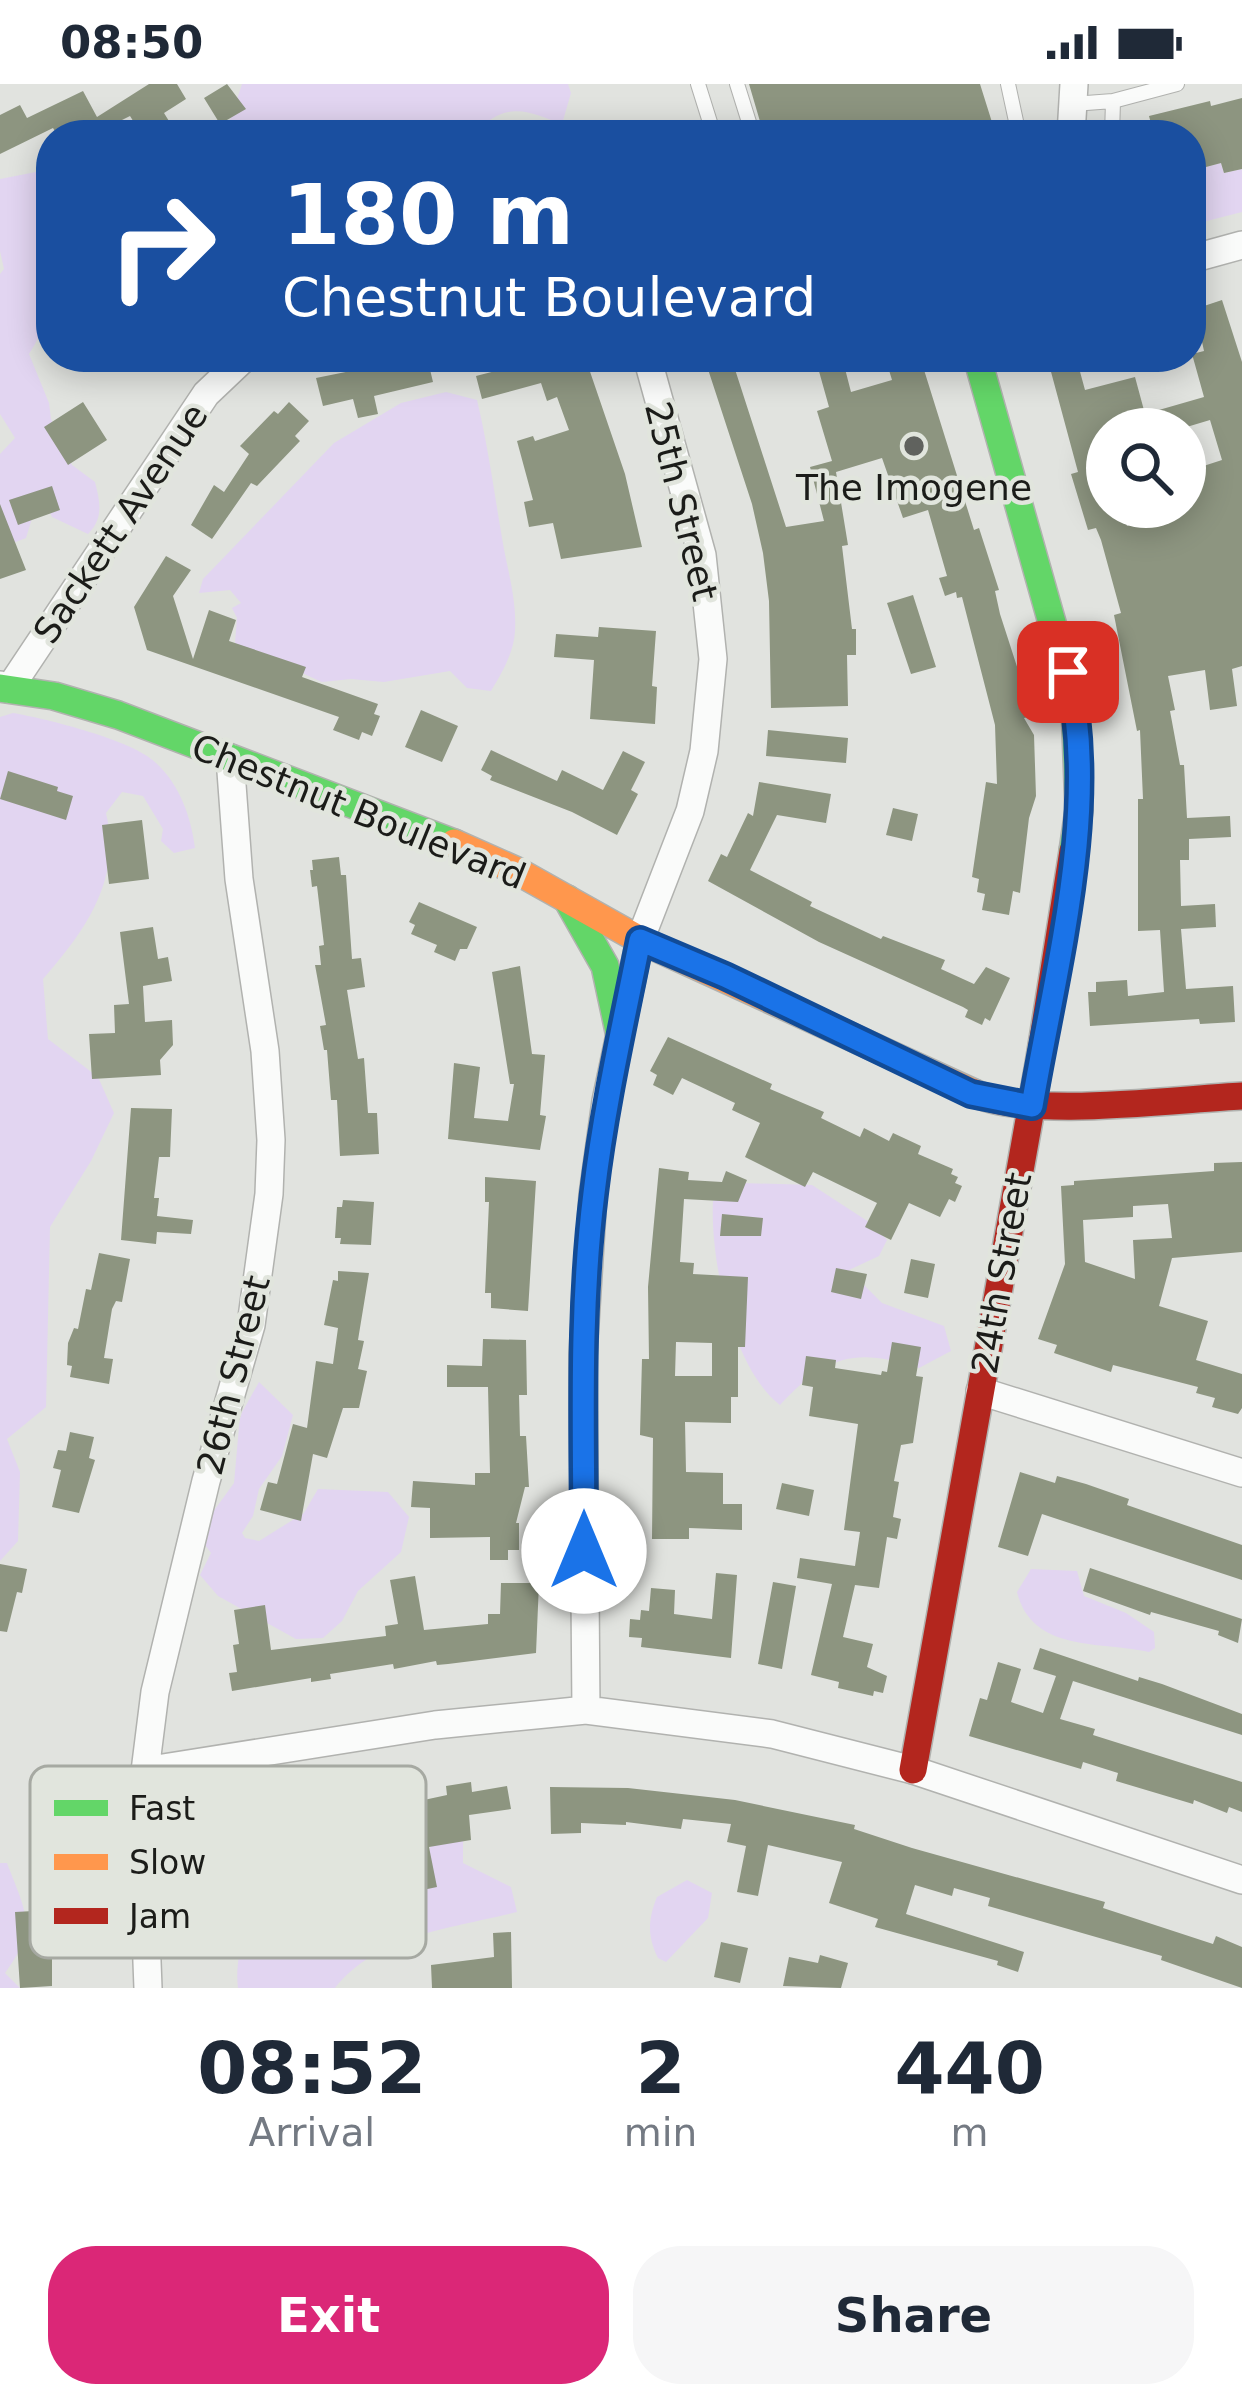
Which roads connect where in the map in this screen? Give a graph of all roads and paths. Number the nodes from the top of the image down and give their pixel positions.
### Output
1 (698, 84) edge
2 (737, 84) edge
3 (1009, 84) edge
4 (1177, 84) edge
5 (1074, 94) edge
6 (1113, 101) junction
7 (709, 120) edge
8 (748, 120) edge
9 (1016, 120) edge
10 (1112, 120) edge
11 (1242, 245) edge
12 (1206, 255) edge
13 (229, 372) edge
14 (650, 372) edge
15 (981, 372) edge
16 (3, 687) edge
17 (230, 758) junction
18 (566, 899) junction
19 (640, 940) junction
20 (620, 1036) junction
21 (1242, 1096) edge
22 (1032, 1106) junction
23 (980, 1391) junction
24 (1242, 1474) edge
25 (586, 1710) junction
26 (145, 1766) edge
27 (181, 1766) edge
28 (913, 1771) junction
29 (1242, 1880) edge
30 (147, 1958) edge
31 (148, 1988) edge

1 - 7 lane
2 - 8 lane
3 - 9 lane
4 - 6 lane
5 - 6 lane
6 - 10 lane
11 - 12 street
13 - 16 street, Sackett Avenue
14 - 19 street, 25th Street
15 - 22 street, 24th Street
16 - 17 street, Chestnut Boulevard
17 - 18 street, Chestnut Boulevard
17 - 26 street, 26th Street
18 - 19 street, Chestnut Boulevard
18 - 20 street
19 - 20 street, 25th Street
19 - 22 street, Chestnut Boulevard
20 - 25 street, 25th Street
21 - 22 street, Chestnut Boulevard
22 - 23 street, 24th Street
23 - 24 street
23 - 28 street, 24th Street
25 - 27 street
25 - 28 street
28 - 29 street
30 - 31 street, 26th Street

